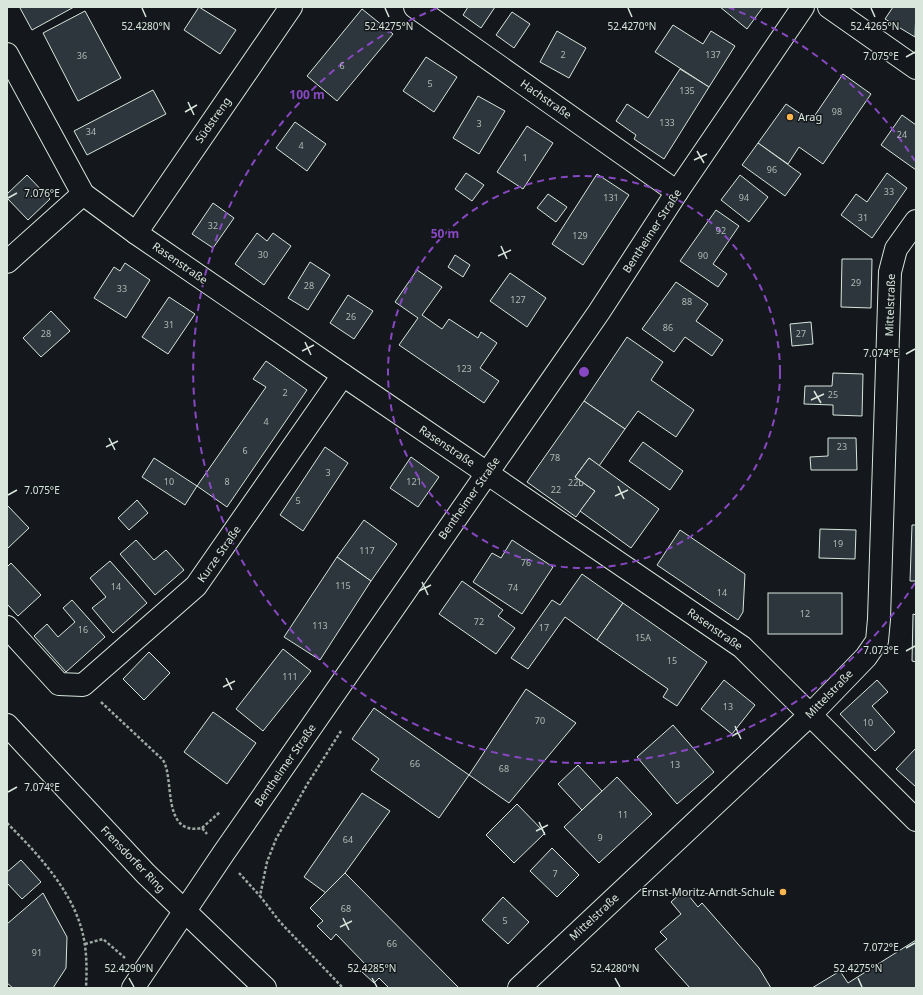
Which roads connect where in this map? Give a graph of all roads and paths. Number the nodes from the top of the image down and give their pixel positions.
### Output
1 (291, 7) edge
2 (415, 7) edge
3 (803, 7) edge
4 (829, 7) edge
5 (7, 54) edge
6 (916, 68) edge
7 (677, 192) junction
8 (83, 194) junction
9 (916, 221) edge
10 (136, 233) junction
11 (7, 262) edge
12 (342, 375) junction
13 (487, 473) junction
14 (7, 627) edge
15 (83, 685) junction
16 (811, 714) junction
17 (7, 725) edge
18 (916, 820) edge
19 (7, 823) edge
20 (223, 854) junction
21 (260, 896) dead end
22 (185, 912) junction
23 (86, 988) edge
24 (133, 988) edge
25 (265, 988) edge
26 (519, 988) edge

1 - 10 street, Südstreng
2 - 7 street, Hachstraße
3 - 7 street, Bentheimer Straße
4 - 6 street
5 - 8 street, Rasenstraße
7 - 13 street, Bentheimer Straße
8 - 10 street, Rasenstraße
8 - 11 street
9 - 16 street, Mittelstraße
10 - 12 street, Rasenstraße
12 - 13 street, Rasenstraße
12 - 15 street, Kurze Straße
13 - 16 street, Rasenstraße
13 - 20 street, Bentheimer Straße
14 - 15 street
15 - 20 path
16 - 18 street, Rasenstraße
16 - 26 street, Mittelstraße
17 - 22 street, Frensdorfer Ring
19 - 23 path
20 - 21 path
20 - 22 street, Bentheimer Straße
22 - 24 street, Bentheimer Straße
22 - 25 street, Frensdorfer Ring

